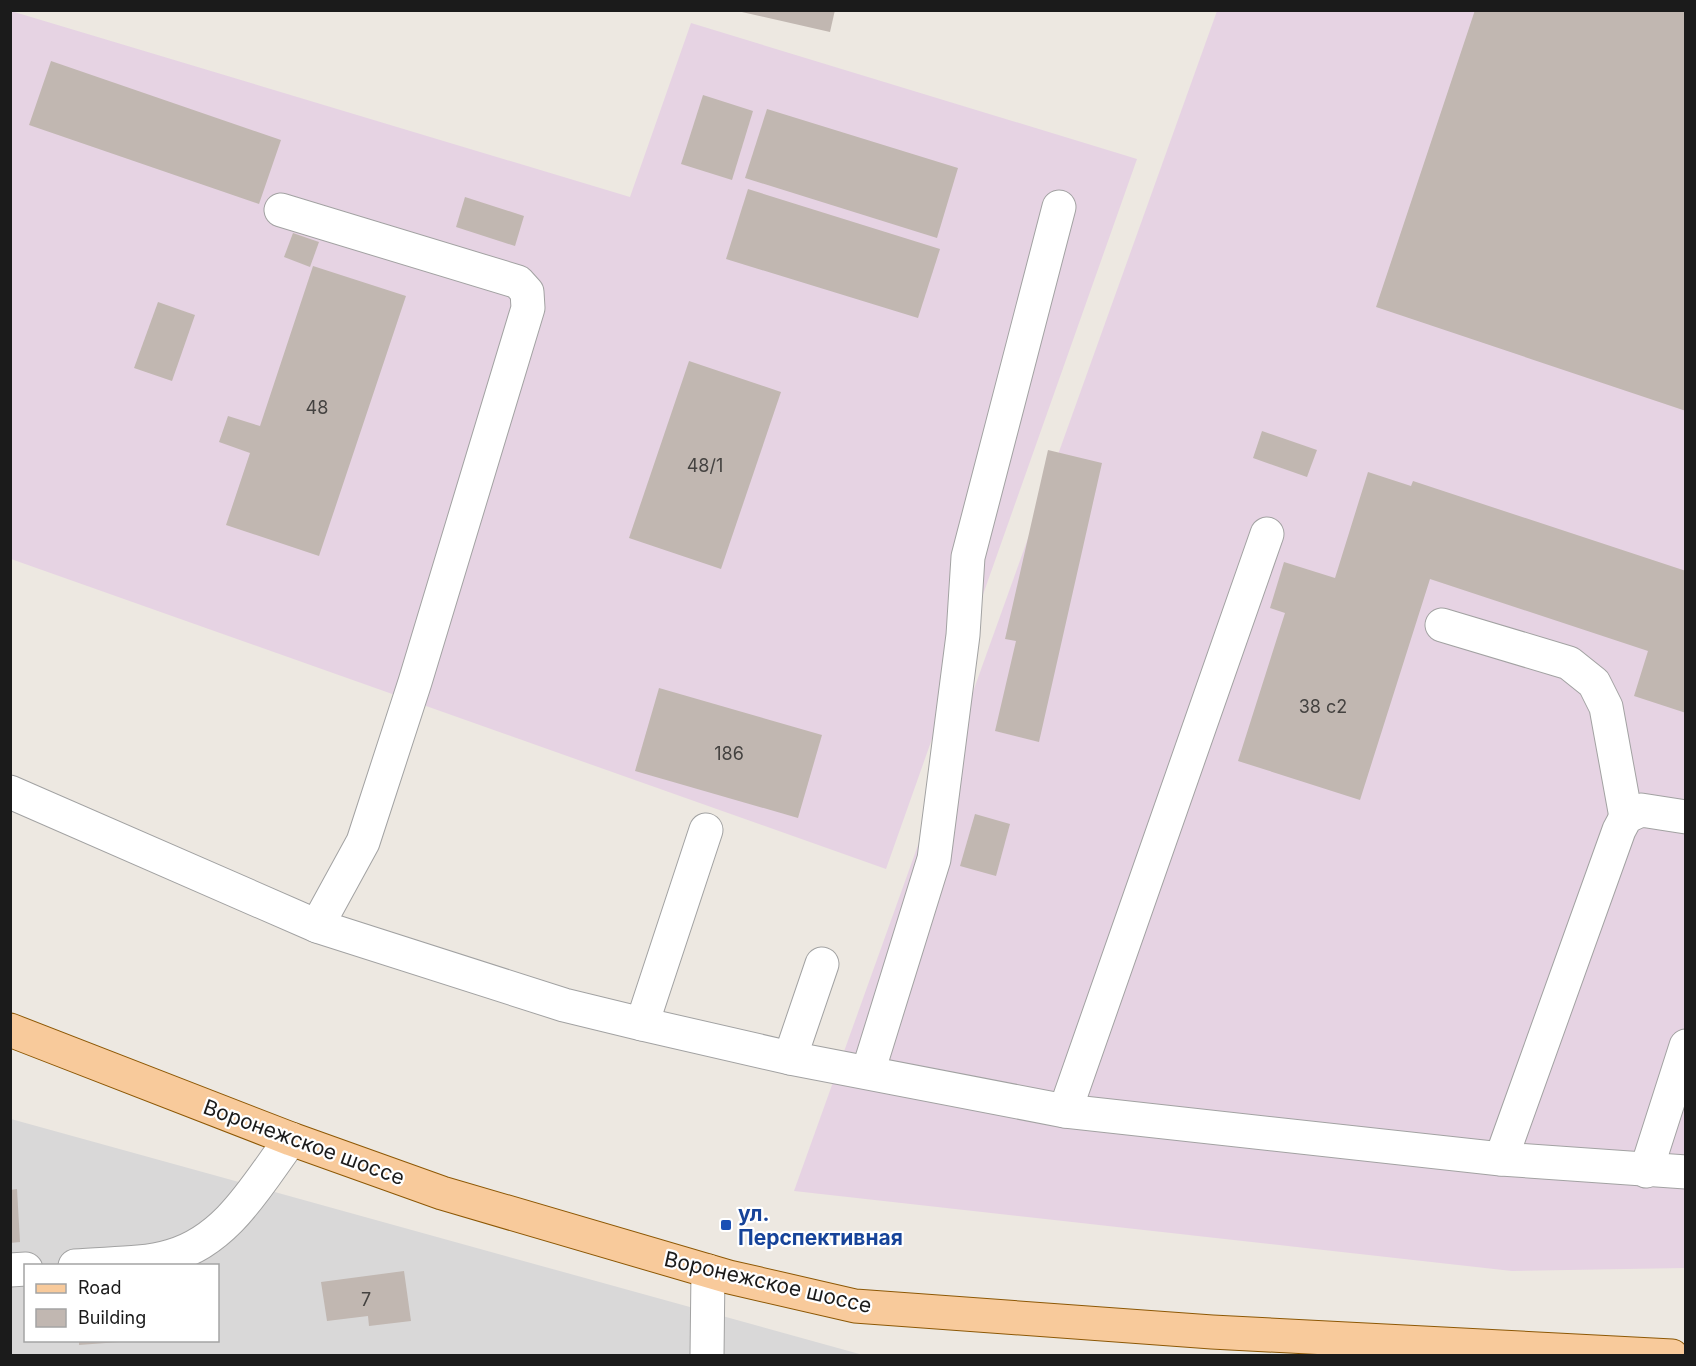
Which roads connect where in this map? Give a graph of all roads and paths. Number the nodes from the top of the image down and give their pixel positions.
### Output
1 (1059, 207) dead end
2 (281, 210) dead end
3 (1267, 534) dead end
4 (1443, 625) dead end
5 (10, 792) edge
6 (1626, 817) junction
7 (1686, 817) edge
8 (706, 830) dead end
9 (317, 926) junction
10 (822, 964) dead end
11 (642, 1024) junction
12 (10, 1030) edge
13 (1686, 1046) edge
14 (790, 1058) junction
15 (868, 1072) junction
16 (1065, 1111) junction
17 (291, 1139) junction
18 (1502, 1159) junction
19 (1646, 1171) junction
20 (1686, 1172) edge
21 (99, 1264) edge
22 (708, 1271) junction
23 (708, 1356) edge
24 (1671, 1356) edge

1 - 15 street
2 - 9 street
3 - 16 street
4 - 6 street
5 - 9 street
6 - 7 street
6 - 18 street
8 - 11 street
9 - 11 street
10 - 14 street
11 - 14 street
12 - 17 main road, Воронежское шоссе
13 - 19 street
14 - 15 street
15 - 16 street
16 - 18 street
17 - 21 street
17 - 22 main road, Воронежское шоссе
18 - 19 street
19 - 20 street
22 - 23 street
22 - 24 main road, Воронежское шоссе

